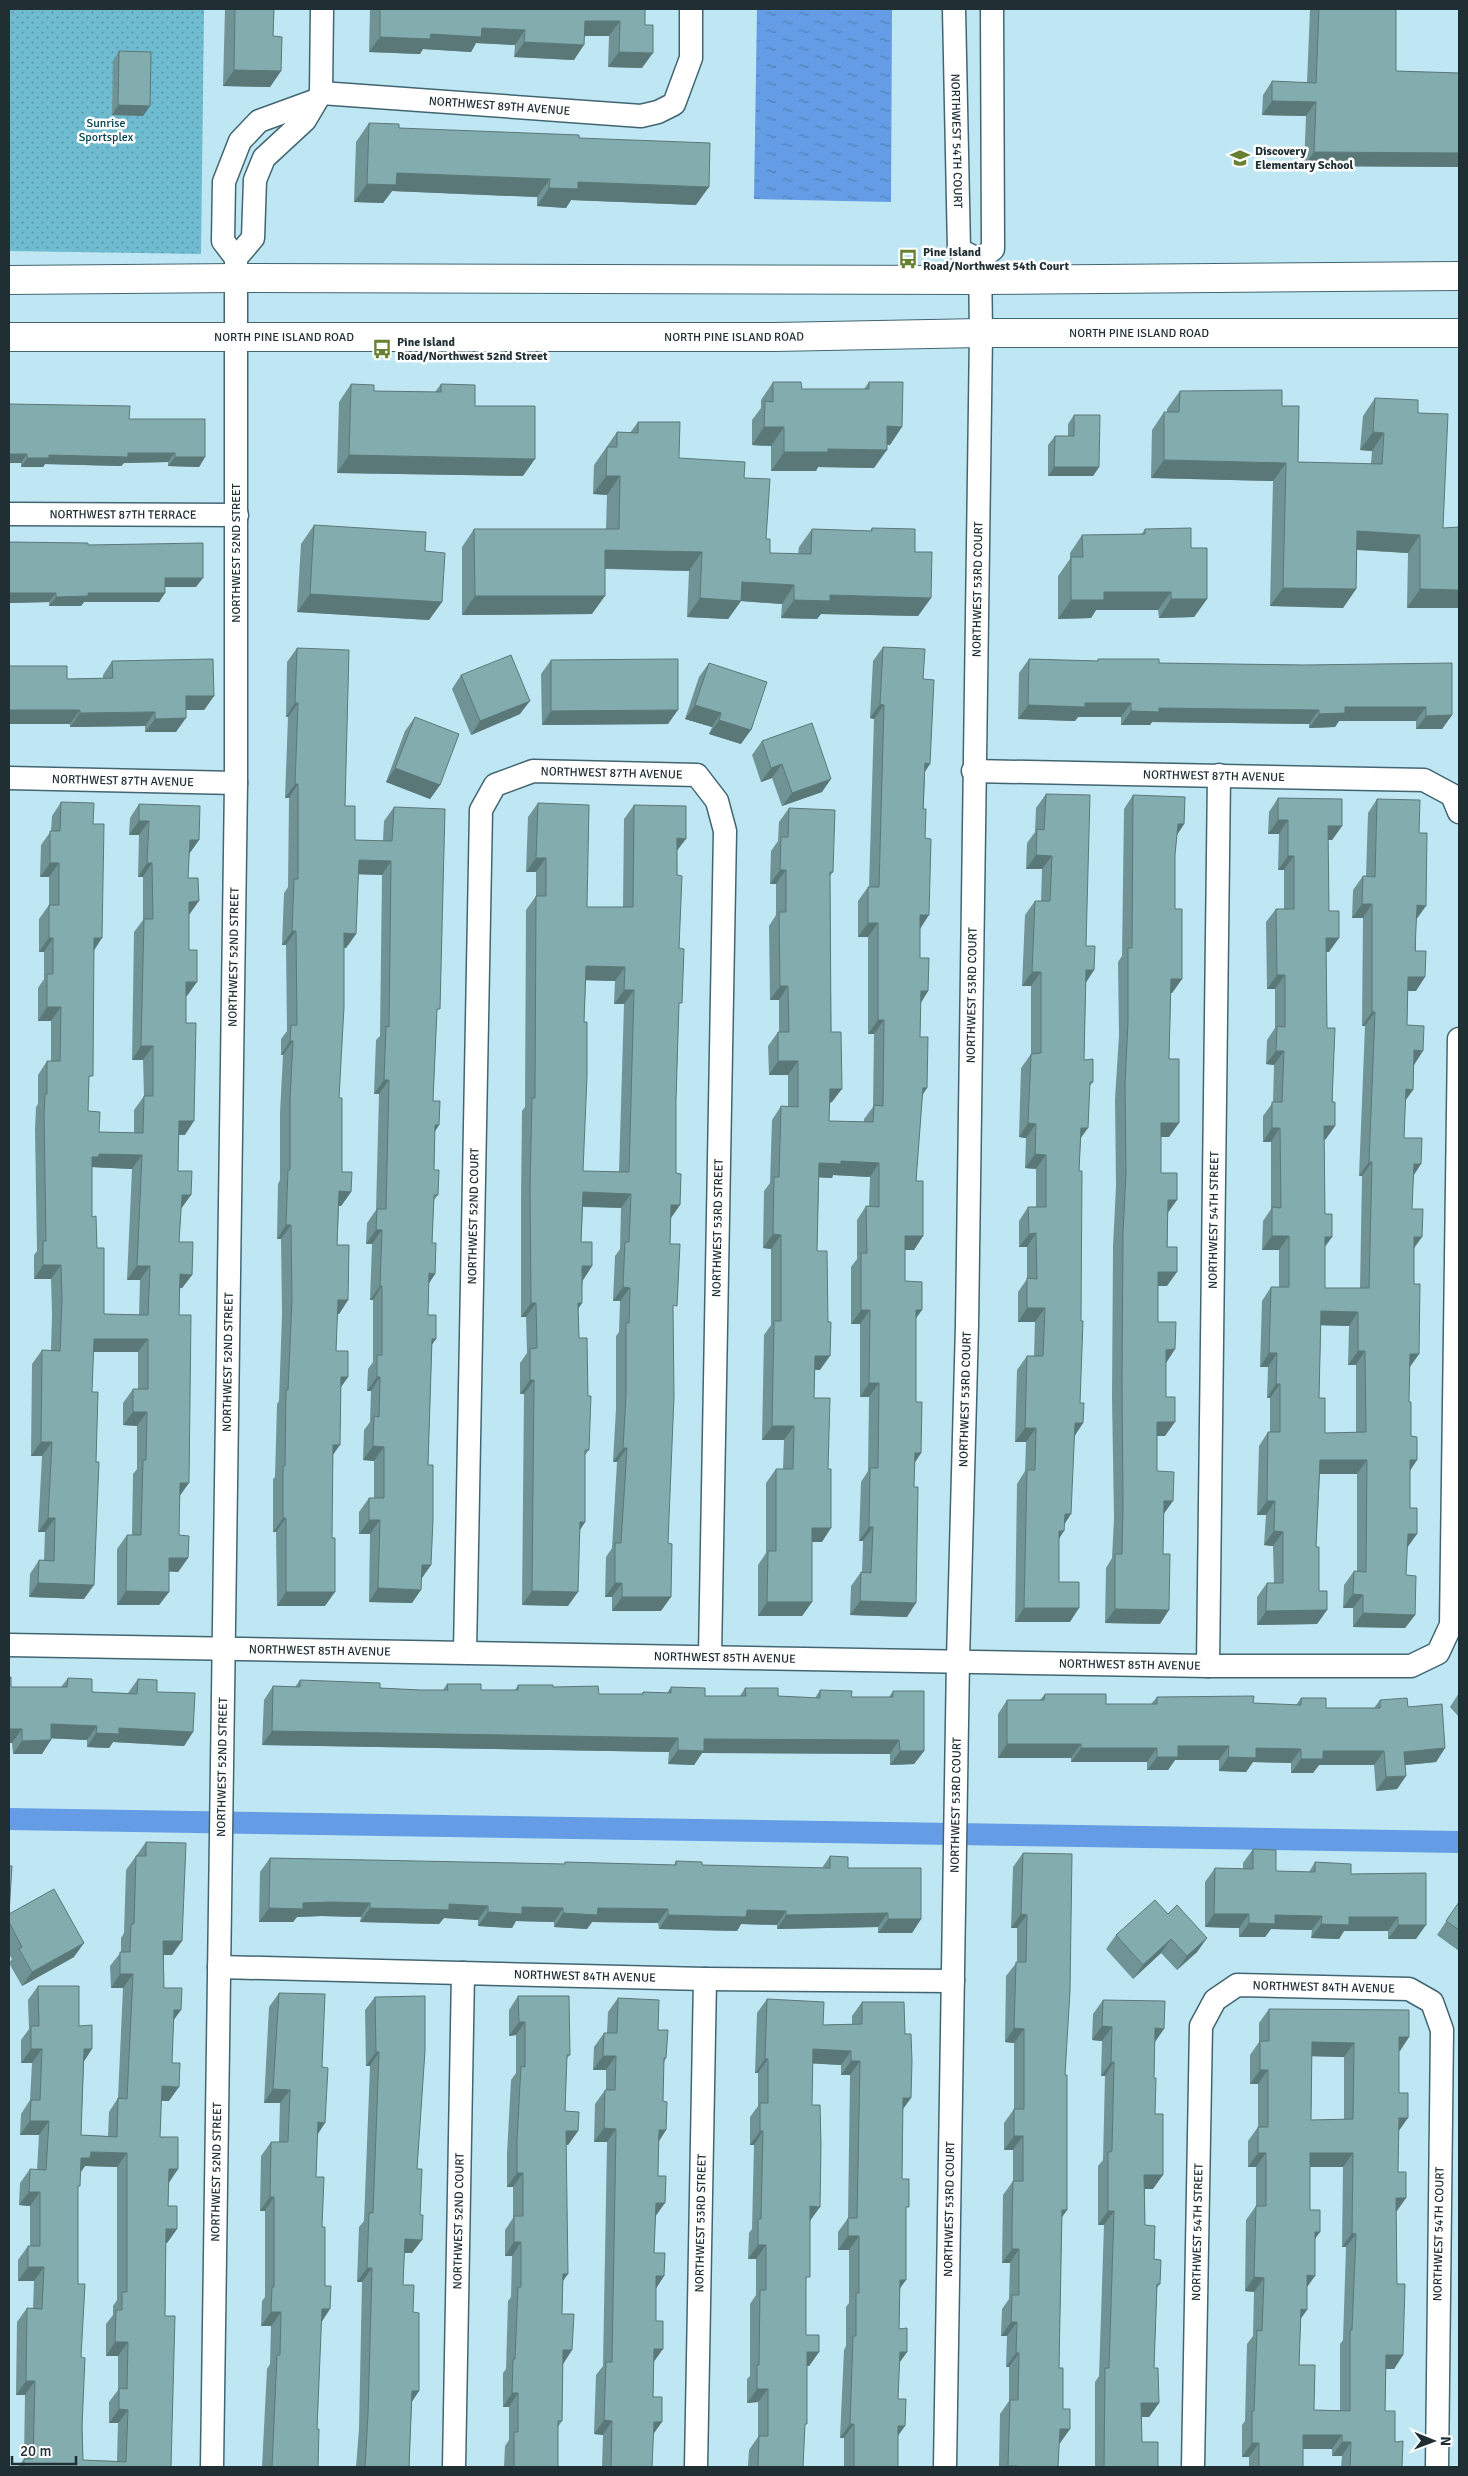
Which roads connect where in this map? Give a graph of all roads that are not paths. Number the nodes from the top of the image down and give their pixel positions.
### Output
1 (322, 9) edge
2 (691, 9) edge
3 (954, 9) edge
4 (992, 9) edge
5 (318, 97) junction
6 (236, 268) junction
7 (980, 270) junction
8 (1459, 276) edge
9 (9, 280) edge
10 (981, 332) junction
11 (1459, 334) edge
12 (9, 338) edge
13 (236, 339) junction
14 (9, 514) edge
15 (236, 515) junction
16 (973, 772) junction
17 (1220, 774) junction
18 (9, 778) edge
19 (236, 783) junction
20 (495, 785) joint
21 (717, 801) joint
22 (1455, 803) edge
23 (1459, 1039) edge
24 (9, 1645) edge
25 (222, 1649) junction
26 (465, 1652) junction
27 (710, 1656) junction
28 (958, 1660) junction
29 (1208, 1666) junction
30 (219, 1967) junction
31 (463, 1973) junction
32 (705, 1979) junction
33 (953, 1981) junction
34 (1215, 2000) joint
35 (1432, 2002) joint
36 (212, 2467) edge
37 (454, 2467) edge
38 (696, 2467) edge
39 (945, 2467) edge
40 (1193, 2467) edge
41 (1437, 2467) edge

1 - 5 street
2 - 5 street, NORTHWEST 89TH AVENUE
3 - 7 street, NORTHWEST 54TH COURT
4 - 7 street
5 - 6 street
5 - 6 street
6 - 7 main road
6 - 9 main road
6 - 13 street, NORTHWEST 52ND STREET
7 - 8 main road
7 - 10 street
10 - 11 main road, NORTH PINE ISLAND ROAD
10 - 13 main road, NORTH PINE ISLAND ROAD
10 - 16 street, NORTHWEST 53RD COURT
12 - 13 main road, NORTH PINE ISLAND ROAD
13 - 15 street, NORTHWEST 52ND STREET
14 - 15 street, NORTHWEST 87TH TERRACE
15 - 19 street, NORTHWEST 52ND STREET
16 - 17 street, NORTHWEST 87TH AVENUE
16 - 28 street, NORTHWEST 53RD COURT
17 - 22 street, NORTHWEST 87TH AVENUE
17 - 29 street, NORTHWEST 54TH STREET
18 - 19 street, NORTHWEST 87TH AVENUE
19 - 25 street, NORTHWEST 52ND STREET
20 - 21 street, NORTHWEST 87TH AVENUE
20 - 26 street, NORTHWEST 52ND COURT
21 - 27 street, NORTHWEST 53RD STREET
23 - 29 street, NORTHWEST 85TH AVENUE
24 - 25 street, NORTHWEST 85TH AVENUE
25 - 26 street, NORTHWEST 85TH AVENUE
25 - 30 street, NORTHWEST 52ND STREET
26 - 27 street, NORTHWEST 85TH AVENUE
27 - 28 street, NORTHWEST 85TH AVENUE
28 - 29 street, NORTHWEST 85TH AVENUE
28 - 33 street, NORTHWEST 53RD COURT
30 - 31 street, NORTHWEST 84TH AVENUE
30 - 36 street, NORTHWEST 52ND STREET
31 - 32 street, NORTHWEST 84TH AVENUE
31 - 37 street, NORTHWEST 52ND COURT
32 - 33 street, NORTHWEST 84TH AVENUE
32 - 38 street, NORTHWEST 53RD STREET
33 - 39 street, NORTHWEST 53RD COURT
34 - 35 street, NORTHWEST 84TH AVENUE
34 - 40 street, NORTHWEST 54TH STREET
35 - 41 street, NORTHWEST 54TH COURT

